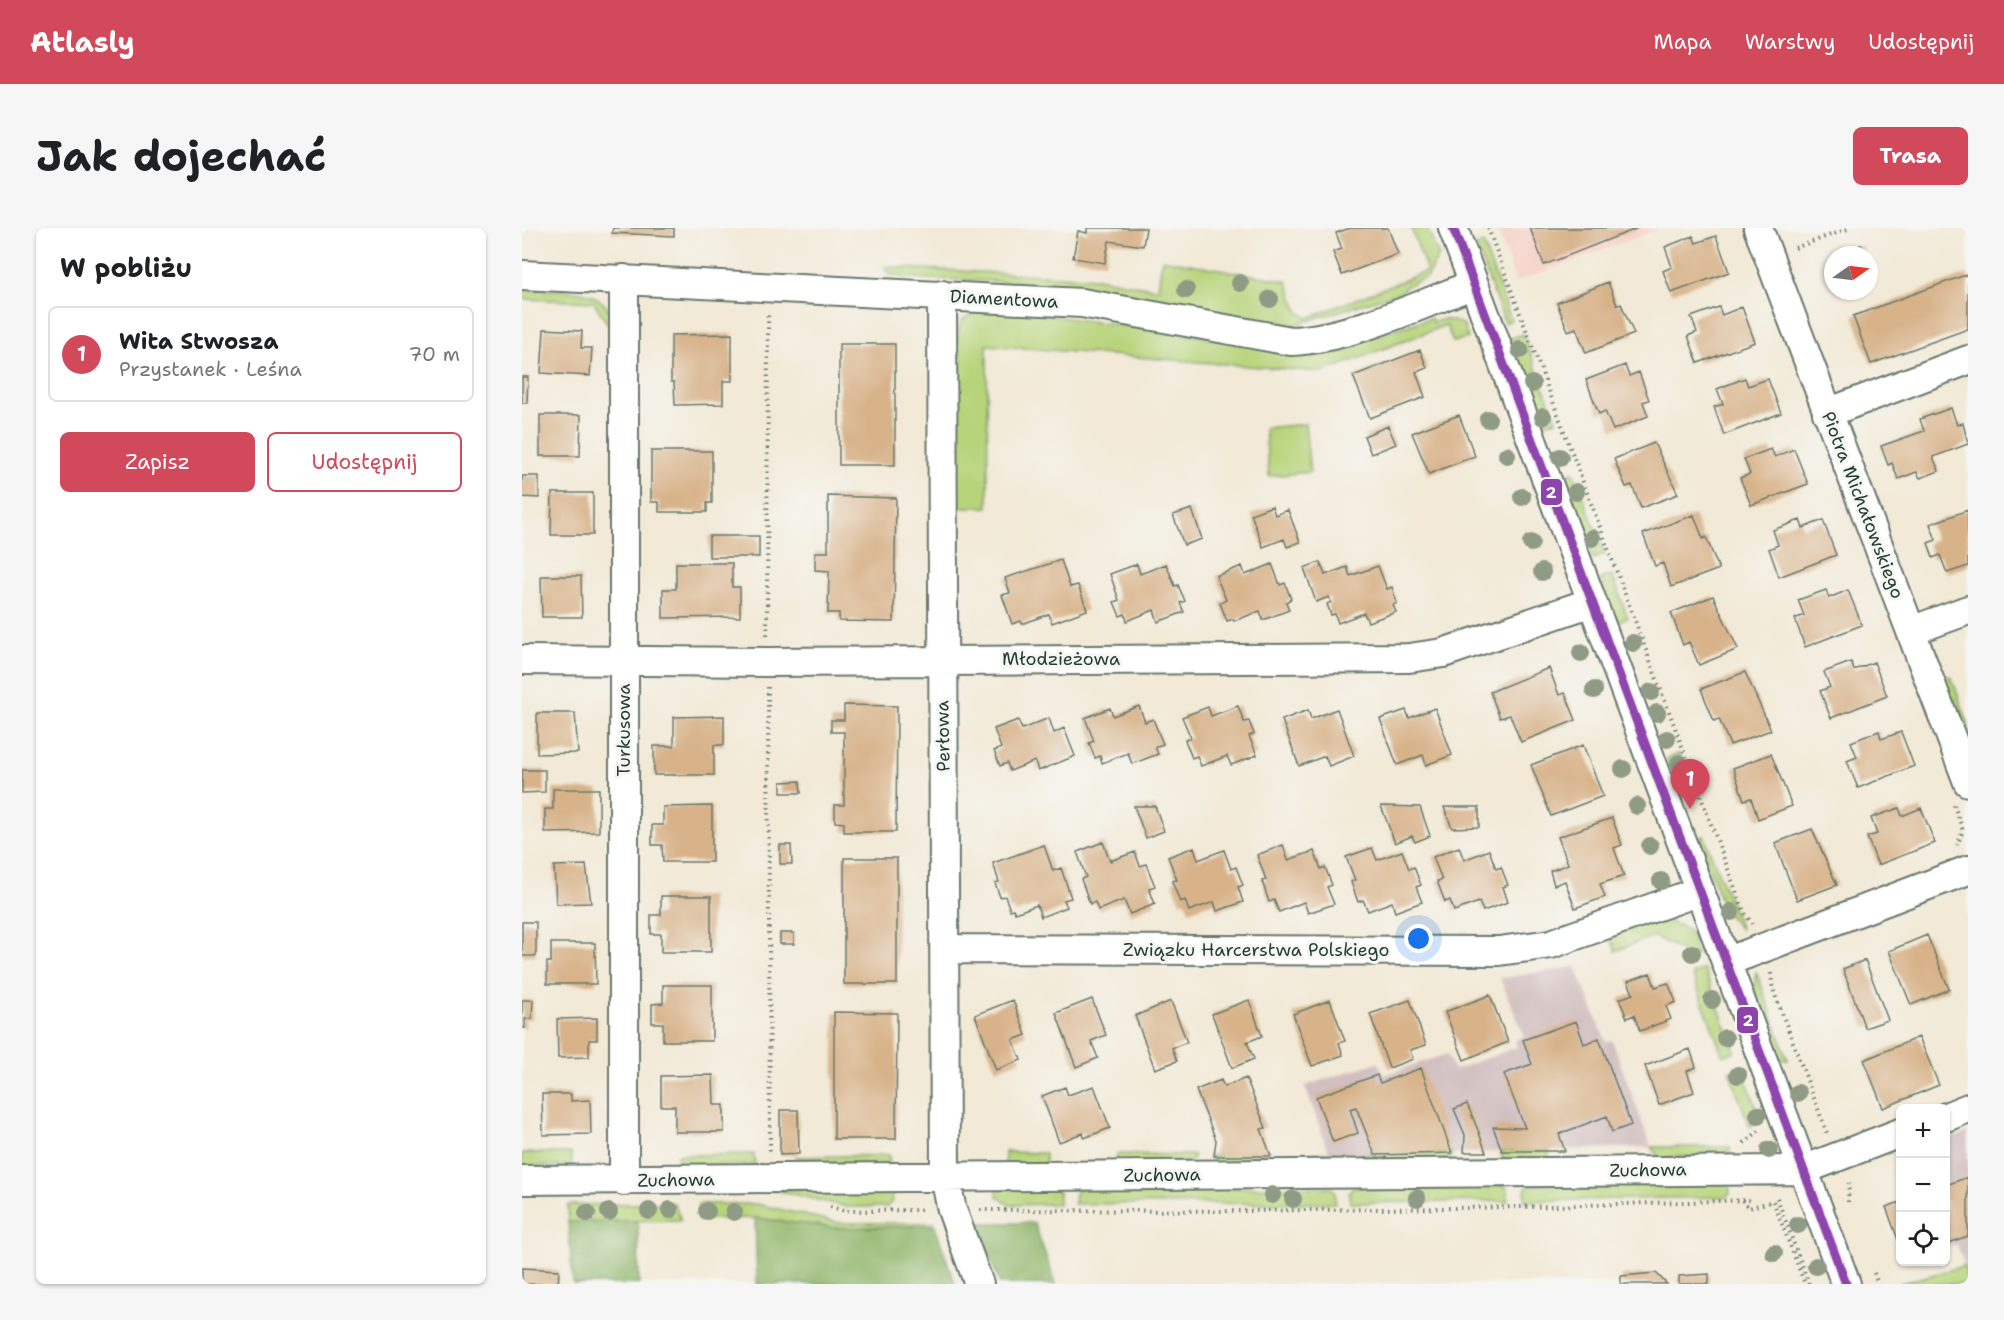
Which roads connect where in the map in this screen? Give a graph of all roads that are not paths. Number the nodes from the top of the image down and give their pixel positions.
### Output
1 (1453, 228) edge
2 (1758, 228) edge
3 (522, 274) edge
4 (624, 279) junction
5 (1474, 284) junction
6 (942, 295) junction
7 (1968, 360) edge
8 (1827, 413) junction
9 (1592, 602) junction
10 (1968, 610) edge
11 (1911, 631) junction
12 (522, 660) edge
13 (623, 660) junction
14 (942, 660) junction
15 (1960, 790) edge
16 (1961, 860) edge
17 (1700, 891) junction
18 (946, 949) junction
19 (1726, 962) junction
20 (1968, 1108) edge
21 (1950, 1115) edge
22 (1896, 1135) edge
23 (1803, 1170) junction
24 (945, 1178) junction
25 (522, 1180) edge
26 (624, 1181) junction
27 (979, 1284) edge
28 (1846, 1284) edge

1 - 5 street
2 - 8 street, Piotra Michałowskiego
3 - 4 street, Diamentowa
4 - 6 street, Diamentowa
4 - 13 street, Turkusowa
5 - 6 street, Diamentowa
5 - 9 street
6 - 14 street, Perłowa
7 - 8 street
8 - 11 street, Piotra Michałowskiego
9 - 14 street, Młodzieżowa
9 - 17 street
10 - 11 street
11 - 15 street, Piotra Michałowskiego
12 - 13 street, Młodzieżowa
13 - 14 street, Młodzieżowa
13 - 26 street, Turkusowa
14 - 18 street, Perłowa
16 - 19 street
17 - 18 street, Związku Harcerstwa Polskiego
17 - 19 street
18 - 24 street, Perłowa
19 - 23 street
20 - 21 street
22 - 23 street
23 - 24 street, Zuchowa
23 - 28 street
24 - 26 street, Zuchowa
24 - 27 street, Perłowa
25 - 26 street, Zuchowa

